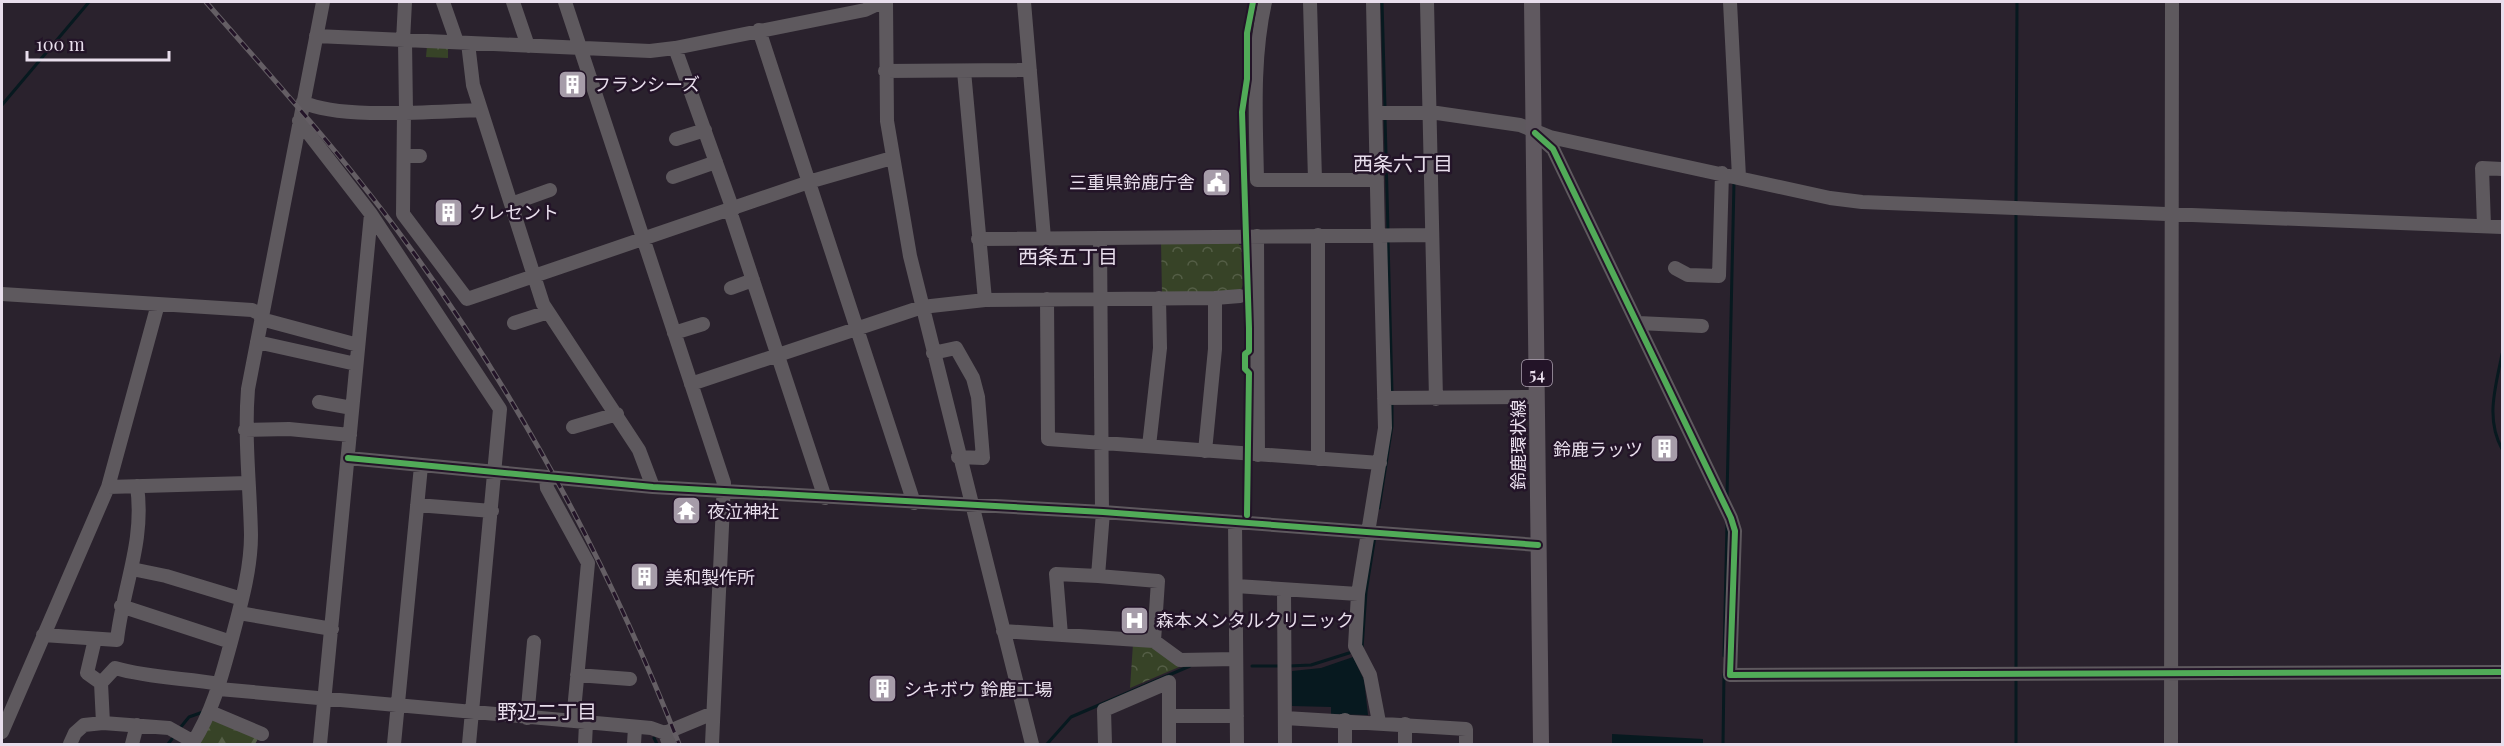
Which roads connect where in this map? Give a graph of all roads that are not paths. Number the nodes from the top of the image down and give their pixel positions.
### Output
1 (323, 2) edge
2 (405, 2) edge
3 (443, 2) edge
4 (513, 2) edge
5 (565, 2) edge
6 (884, 2) edge
7 (1024, 2) edge
8 (1265, 2) edge
9 (1310, 2) edge
10 (1373, 2) edge
11 (1427, 2) edge
12 (1532, 2) edge
13 (1730, 2) edge
14 (2172, 2) edge
15 (863, 6) edge
16 (759, 30) junction
17 (316, 36) junction
18 (404, 41) junction
19 (462, 43) junction
20 (528, 46) junction
21 (580, 48) junction
22 (675, 48) junction
23 (964, 70) junction
24 (1030, 70) junction
25 (885, 71) junction
26 (303, 102) junction
27 (481, 110) junction
28 (405, 111) junction
29 (1430, 112) junction
30 (1382, 113) junction
31 (299, 121) junction
32 (705, 130) junction
33 (1535, 133) junction
34 (676, 139) dead end
35 (404, 156) junction
36 (420, 156) dead end
37 (892, 158) junction
38 (716, 162) junction
39 (2502, 168) edge
40 (1732, 176) junction
41 (674, 177) dead end
42 (1315, 180) junction
43 (1377, 180) junction
44 (808, 183) junction
45 (550, 190) dead end
46 (512, 204) junction
47 (731, 210) junction
48 (371, 214) junction
49 (2171, 214) junction
50 (2484, 226) junction
51 (2502, 227) edge
52 (1318, 235) junction
53 (1379, 235) junction
54 (1432, 235) junction
55 (1257, 236) junction
56 (1044, 238) junction
57 (1100, 238) junction
58 (978, 239) junction
59 (643, 240) junction
60 (1675, 268) dead end
61 (535, 275) junction
62 (753, 280) junction
63 (731, 288) dead end
64 (2, 294) edge
65 (1240, 296) dead end
66 (1159, 298) junction
67 (1215, 298) junction
68 (1047, 299) junction
69 (1101, 299) junction
70 (986, 300) junction
71 (158, 304) junction
72 (922, 307) junction
73 (548, 312) junction
74 (261, 317) junction
75 (1638, 322) junction
76 (514, 323) dead end
77 (703, 324) dead end
78 (1702, 326) dead end
79 (857, 327) junction
80 (674, 333) junction
81 (257, 342) junction
82 (358, 345) junction
83 (933, 353) junction
84 (777, 354) junction
85 (356, 364) junction
86 (691, 384) junction
87 (1538, 397) junction
88 (1389, 398) junction
89 (1436, 399) junction
90 (319, 402) dead end
91 (352, 408) junction
92 (617, 414) junction
93 (573, 427) dead end
94 (245, 430) junction
95 (350, 435) junction
96 (1102, 443) junction
97 (1149, 446) junction
98 (1205, 451) junction
99 (1258, 455) junction
100 (958, 457) junction
101 (348, 458) junction
102 (1318, 459) junction
103 (1380, 463) junction
104 (421, 466) junction
105 (495, 473) junction
106 (546, 477) junction
107 (248, 483) junction
108 (137, 486) junction
109 (108, 487) junction
110 (653, 487) junction
111 (724, 492) junction
112 (825, 498) junction
113 (914, 503) junction
114 (417, 505) junction
115 (971, 506) junction
116 (492, 511) junction
117 (1103, 512) junction
118 (1235, 522) junction
119 (1375, 532) junction
120 (1538, 545) junction
121 (132, 569) junction
122 (1098, 576) junction
123 (1236, 586) junction
124 (1284, 590) junction
125 (1358, 594) junction
126 (121, 606) junction
127 (241, 606) junction
128 (332, 629) junction
129 (1003, 631) junction
130 (1061, 634) junction
131 (43, 635) junction
132 (95, 639) junction
133 (1154, 641) junction
134 (231, 642) junction
135 (534, 642) dead end
136 (1236, 659) junction
137 (2171, 671) junction
138 (2502, 672) edge
139 (577, 675) junction
140 (630, 679) dead end
141 (100, 683) junction
142 (219, 686) junction
143 (325, 699) junction
144 (398, 706) junction
145 (210, 712) junction
146 (471, 713) junction
147 (713, 713) junction
148 (1169, 716) junction
149 (1237, 716) junction
150 (527, 718) junction
151 (1285, 718) junction
152 (1345, 720) junction
153 (579, 722) junction
154 (1379, 722) junction
155 (104, 723) junction
156 (1405, 724) junction
157 (138, 725) junction
158 (635, 727) junction
159 (2, 732) edge
160 (262, 734) dead end
161 (667, 739) edge
162 (193, 743) edge
163 (70, 744) edge
164 (132, 744) edge
165 (320, 744) edge
166 (394, 744) edge
167 (469, 744) edge
168 (585, 744) edge
169 (633, 744) edge
170 (712, 744) edge
171 (1032, 744) edge
172 (1105, 744) edge
173 (1169, 744) edge
174 (1237, 744) edge
175 (1285, 744) edge
176 (1345, 744) edge
177 (1405, 744) edge
178 (1466, 744) edge
179 (1541, 744) edge
180 (2171, 744) edge

1 - 17 street
2 - 18 street
3 - 19 street
4 - 20 street
5 - 21 street
6 - 15 street
6 - 25 street
7 - 24 street
8 - 42 street
9 - 42 street
10 - 30 street
11 - 29 street
12 - 33 main road, 鈴鹿環状線 / 54
13 - 40 street
14 - 49 street
15 - 16 street
16 - 22 street
16 - 44 street
17 - 18 street
17 - 26 street
18 - 19 street
18 - 28 street
19 - 20 street
19 - 27 street
20 - 21 street
21 - 22 street
21 - 59 street
22 - 32 street
23 - 24 street
23 - 25 street
23 - 58 street
24 - 56 street
25 - 37 street
26 - 28 street
26 - 31 street
27 - 28 street
27 - 46 street
28 - 35 street
29 - 30 street
29 - 33 street
29 - 54 street
30 - 43 street
31 - 48 street
31 - 74 street
32 - 34 street
32 - 38 street
33 - 40 street
33 - 75 street
33 - 87 main road, 鈴鹿環状線 / 54
35 - 36 street
35 - 61 street
37 - 44 street
37 - 72 street
38 - 41 street
38 - 47 street
39 - 50 street
40 - 49 street
40 - 60 street
42 - 43 street
43 - 53 street
44 - 47 street
44 - 79 street
45 - 46 street
46 - 61 street
47 - 59 street
47 - 62 street
48 - 82 street
48 - 105 street
49 - 50 street
49 - 137 street
50 - 51 street
52 - 53 street
52 - 55 street
52 - 102 street
53 - 54 street
53 - 88 street
54 - 89 street
55 - 57 street
55 - 99 street
56 - 57 street
56 - 58 street
57 - 69 street
58 - 70 street
59 - 61 street
59 - 80 street
61 - 73 street
62 - 63 street
62 - 84 street
64 - 71 street
65 - 67 street
66 - 67 street
66 - 69 street
66 - 97 street
67 - 98 street
68 - 69 street
68 - 70 street
68 - 96 street
69 - 96 street
70 - 72 street
71 - 74 street
71 - 109 street
72 - 79 street
72 - 83 street
73 - 76 street
73 - 92 street
74 - 81 street
74 - 82 street
75 - 78 street
75 - 137 street
77 - 80 street
79 - 84 street
79 - 113 street
80 - 86 street
81 - 85 street
81 - 94 street
82 - 85 street
83 - 100 street
83 - 100 street
84 - 86 street
84 - 112 street
85 - 91 street
86 - 111 street
87 - 89 street
87 - 120 main road, 鈴鹿環状線 / 54
88 - 89 street
88 - 103 street
90 - 91 street
91 - 95 street
92 - 93 street
92 - 110 street
94 - 95 street
94 - 107 street
95 - 101 street
96 - 97 street
96 - 117 street
97 - 98 street
98 - 99 street
99 - 102 street
100 - 115 street
101 - 104 street
101 - 128 street
102 - 103 street
103 - 119 street
104 - 105 street
104 - 114 street
105 - 106 street
105 - 116 street
106 - 110 street
106 - 139 street
107 - 108 street
107 - 127 street
108 - 109 street
108 - 121 street
109 - 131 street
110 - 111 street
111 - 112 street
111 - 147 street
112 - 113 street
113 - 115 street
114 - 116 street
114 - 144 street
115 - 117 street
115 - 129 street
116 - 146 street
117 - 118 street
117 - 122 street
118 - 119 street
118 - 123 street
119 - 120 street
119 - 125 street
120 - 179 main road, 鈴鹿環状線 / 54
121 - 126 street
121 - 127 street
122 - 130 street
122 - 133 street
123 - 124 street
123 - 136 street
124 - 125 street
124 - 151 street
125 - 154 street
126 - 132 street
126 - 134 street
127 - 128 street
127 - 134 street
128 - 143 street
129 - 130 street
129 - 171 street
130 - 133 street
131 - 132 street
131 - 159 street
132 - 141 street
133 - 136 street
134 - 142 street
135 - 150 street
136 - 149 street
137 - 138 street
137 - 180 street
139 - 140 street
139 - 153 street
141 - 142 street
141 - 155 street
142 - 143 street
142 - 145 street
143 - 144 street
143 - 165 street
144 - 146 street
144 - 166 street
145 - 160 street
145 - 162 street
146 - 150 street
146 - 167 street
147 - 161 street
147 - 170 street
148 - 149 street
148 - 172 street
148 - 173 street
149 - 174 street
150 - 153 street
151 - 152 street
151 - 175 street
152 - 154 street
152 - 176 street
153 - 158 street
153 - 168 street
154 - 156 street
155 - 157 street
155 - 163 street
156 - 177 street
156 - 178 street
157 - 162 street
157 - 164 street
158 - 161 street
158 - 169 street

